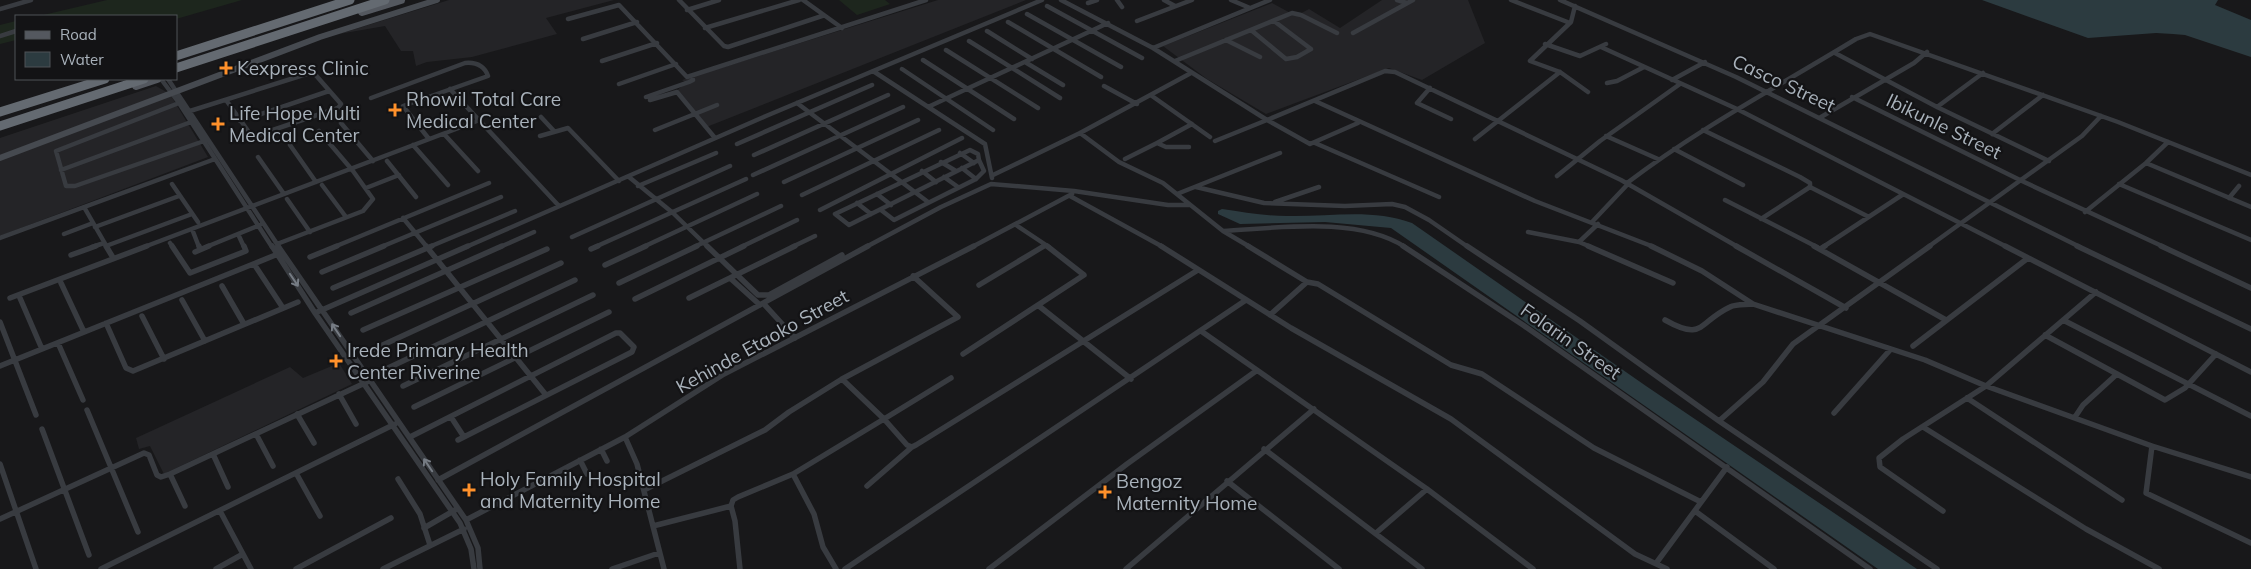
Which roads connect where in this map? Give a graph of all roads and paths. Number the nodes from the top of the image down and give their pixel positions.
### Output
1 (30, 0) edge
2 (338, 0) edge
3 (348, 0) edge
4 (400, 0) edge
5 (432, 0) edge
6 (437, 0) edge
7 (679, 0) edge
8 (719, 0) edge
9 (799, 0) edge
10 (803, 0) edge
11 (924, 0) edge
12 (1042, 0) edge
13 (1062, 0) edge
14 (1097, 0) edge
15 (1117, 0) edge
16 (1164, 0) edge
17 (1192, 0) edge
18 (1231, 0) edge
19 (1270, 0) edge
20 (1397, 0) edge
21 (1413, 0) edge
22 (1511, 0) edge
23 (1560, 0) edge
24 (388, 2) edge
25 (1407, 3) junction
26 (1088, 4) dead end
27 (1047, 6) dead end
28 (1175, 6) junction
29 (1575, 6) junction
30 (1122, 7) dead end
31 (1250, 8) junction
32 (0, 9) edge
33 (687, 10) junction
34 (386, 14) junction
35 (1027, 14) dead end
36 (822, 16) junction
37 (568, 19) dead end
38 (1137, 21) dead end
39 (1274, 21) junction
40 (637, 22) junction
41 (1008, 22) dead end
42 (1108, 23) junction
43 (1570, 23) junction
44 (705, 28) junction
45 (842, 28) junction
46 (1252, 30) junction
47 (15, 31) edge
48 (987, 31) dead end
49 (1092, 31) junction
50 (1353, 32) dead end
51 (1337, 33) dead end
52 (0, 36) edge
53 (584, 39) dead end
54 (1074, 39) junction
55 (1226, 40) junction
56 (969, 41) dead end
57 (657, 42) junction
58 (1545, 44) junction
59 (1606, 44) dead end
60 (1601, 47) junction
61 (1153, 48) junction
62 (1054, 49) junction
63 (946, 50) dead end
64 (1927, 52) junction
65 (178, 53) edge
66 (178, 53) edge
67 (1834, 53) junction
68 (1260, 57) dead end
69 (1142, 58) dead end
70 (1032, 59) junction
71 (923, 60) dead end
72 (602, 61) dead end
73 (1175, 61) junction
74 (1025, 62) junction
75 (1704, 62) junction
76 (676, 64) junction
77 (178, 67) edge
78 (1121, 67) dead end
79 (1644, 67) junction
80 (902, 69) dead end
81 (1011, 69) junction
82 (178, 71) edge
83 (872, 71) junction
84 (1560, 72) junction
85 (1983, 73) junction
86 (1191, 74) junction
87 (692, 76) junction
88 (1100, 77) dead end
89 (990, 79) junction
90 (1884, 79) junction
91 (93, 80) edge
92 (102, 80) edge
93 (141, 80) edge
94 (156, 80) edge
95 (160, 80) edge
96 (168, 80) edge
97 (1672, 80) junction
98 (1608, 83) dead end
99 (619, 84) dead end
100 (872, 84) dead end
101 (1680, 84) junction
102 (1062, 85) dead end
103 (1104, 86) dead end
104 (1430, 88) junction
105 (450, 89) junction
106 (968, 89) junction
107 (1766, 90) junction
108 (174, 91) junction
109 (329, 91) junction
110 (1588, 92) dead end
111 (2043, 95) junction
112 (888, 96) dead end
113 (1152, 96) junction
114 (1852, 97) junction
115 (371, 98) dead end
116 (1060, 98) dead end
117 (226, 100) junction
118 (946, 100) junction
119 (1315, 102) junction
120 (179, 103) junction
121 (797, 103) junction
122 (1137, 104) junction
123 (717, 105) dead end
124 (903, 107) dead end
125 (928, 107) junction
126 (1937, 107) junction
127 (1038, 108) dead end
128 (1736, 110) junction
129 (0, 111) edge
130 (190, 112) junction
131 (808, 112) junction
132 (694, 114) junction
133 (2101, 116) junction
134 (541, 117) dead end
135 (1821, 117) junction
136 (1014, 119) dead end
137 (1450, 119) dead end
138 (918, 120) dead end
139 (1266, 120) junction
140 (1498, 120) junction
141 (240, 121) junction
142 (477, 121) junction
143 (191, 122) junction
144 (341, 123) dead end
145 (1358, 123) junction
146 (1192, 124) junction
147 (823, 125) junction
148 (0, 126) edge
149 (0, 130) edge
150 (655, 130) dead end
151 (939, 130) dead end
152 (993, 130) dead end
153 (1703, 130) junction
154 (319, 131) dead end
155 (554, 131) junction
156 (1080, 133) junction
157 (444, 134) junction
158 (1992, 134) junction
159 (540, 136) dead end
160 (839, 136) junction
161 (1606, 136) junction
162 (1210, 137) dead end
163 (715, 138) junction
164 (962, 138) dead end
165 (429, 139) junction
166 (1475, 139) dead end
167 (204, 141) junction
168 (1215, 142) dead end
169 (2168, 142) junction
170 (1157, 143) junction
171 (1315, 143) junction
172 (736, 144) dead end
173 (290, 145) dead end
174 (413, 146) junction
175 (857, 147) junction
176 (1189, 147) dead end
177 (1674, 149) junction
178 (716, 153) dead end
179 (960, 153) junction
180 (1280, 153) dead end
181 (754, 156) dead end
182 (0, 157) edge
183 (258, 157) dead end
184 (215, 159) junction
185 (1125, 159) dead end
186 (1578, 159) junction
187 (1658, 159) junction
188 (374, 160) junction
189 (387, 161) dead end
190 (874, 161) junction
191 (976, 161) junction
192 (2049, 161) junction
193 (941, 162) junction
194 (2146, 164) junction
195 (730, 166) dead end
196 (962, 168) junction
197 (351, 169) junction
198 (61, 170) junction
199 (478, 171) dead end
200 (922, 171) junction
201 (956, 171) junction
202 (889, 174) junction
203 (399, 175) junction
204 (753, 175) dead end
205 (993, 175) junction
206 (2251, 175) edge
207 (629, 176) junction
208 (1557, 176) dead end
209 (944, 177) junction
210 (976, 178) junction
211 (746, 179) dead end
212 (619, 181) junction
213 (2022, 181) junction
214 (316, 182) junction
215 (784, 182) dead end
216 (900, 182) junction
217 (936, 182) junction
218 (488, 183) dead end
219 (172, 184) dead end
220 (991, 184) junction
221 (1627, 184) junction
222 (2119, 184) junction
223 (322, 185) dead end
224 (448, 185) dead end
225 (1743, 185) dead end
226 (638, 186) junction
227 (2239, 186) dead end
228 (958, 187) junction
229 (1810, 187) junction
230 (366, 188) junction
231 (1196, 188) junction
232 (1319, 188) dead end
233 (758, 194) dead end
234 (877, 194) junction
235 (913, 194) junction
236 (1072, 194) junction
237 (1177, 194) junction
238 (1902, 195) junction
239 (179, 196) junction
240 (802, 196) dead end
241 (285, 197) junction
242 (416, 197) dead end
243 (501, 197) dead end
244 (1439, 197) dead end
245 (2230, 198) junction
246 (657, 199) junction
247 (1725, 200) dead end
248 (928, 202) junction
249 (857, 203) junction
250 (1991, 203) junction
251 (1272, 204) junction
252 (891, 205) junction
253 (1190, 205) junction
254 (559, 206) junction
255 (781, 206) dead end
256 (84, 207) junction
257 (250, 207) junction
258 (2251, 207) edge
259 (820, 210) dead end
260 (881, 210) junction
261 (514, 211) dead end
262 (2086, 212) junction
263 (673, 213) junction
264 (192, 214) junction
265 (871, 214) junction
266 (1867, 216) junction
267 (346, 217) junction
268 (403, 218) junction
269 (1761, 218) junction
270 (797, 220) dead end
271 (198, 222) dead end
272 (1592, 222) junction
273 (1598, 224) junction
274 (94, 225) junction
275 (260, 225) junction
276 (1016, 225) junction
277 (1961, 225) junction
278 (689, 227) junction
279 (192, 229) junction
280 (1223, 231) junction
281 (310, 232) junction
282 (534, 232) dead end
283 (1528, 232) dead end
284 (416, 233) junction
285 (64, 234) dead end
286 (238, 234) junction
287 (815, 236) dead end
288 (572, 237) dead end
289 (0, 238) edge
290 (2251, 240) edge
291 (1579, 242) junction
292 (170, 243) dead end
293 (703, 243) junction
294 (105, 244) junction
295 (277, 244) junction
296 (1046, 245) junction
297 (428, 248) junction
298 (547, 249) dead end
299 (1820, 249) junction
300 (592, 250) dead end
301 (283, 252) junction
302 (277, 255) junction
303 (842, 255) dead end
304 (71, 256) dead end
305 (112, 256) dead end
306 (310, 257) dead end
307 (437, 258) junction
308 (720, 258) junction
309 (2028, 258) junction
310 (561, 263) dead end
311 (254, 264) junction
312 (605, 265) dead end
313 (1198, 270) junction
314 (447, 271) junction
315 (322, 272) dead end
316 (738, 275) junction
317 (913, 276) junction
318 (730, 278) junction
319 (575, 280) dead end
320 (1307, 282) junction
321 (61, 283) dead end
322 (619, 283) dead end
323 (1673, 283) dead end
324 (1879, 284) junction
325 (979, 285) dead end
326 (222, 286) dead end
327 (460, 287) junction
328 (333, 288) dead end
329 (2251, 288) edge
330 (2096, 292) junction
331 (593, 295) dead end
332 (10, 298) dead end
333 (20, 298) dead end
334 (689, 298) dead end
335 (182, 300) dead end
336 (635, 300) dead end
337 (1246, 300) junction
338 (298, 302) dead end
339 (472, 303) junction
340 (1753, 304) junction
341 (762, 305) junction
342 (1040, 306) junction
343 (283, 308) junction
344 (1846, 308) junction
345 (322, 309) junction
346 (609, 312) dead end
347 (315, 313) junction
348 (350, 313) dead end
349 (1270, 315) junction
350 (142, 316) dead end
351 (1665, 320) dead end
352 (1946, 320) junction
353 (2063, 320) junction
354 (487, 321) junction
355 (0, 322) edge
356 (106, 323) junction
357 (244, 324) junction
358 (1820, 326) junction
359 (2251, 329) edge
360 (363, 330) dead end
361 (1201, 331) junction
362 (84, 332) junction
363 (2045, 335) junction
364 (501, 338) junction
365 (795, 338) junction
366 (206, 341) junction
367 (58, 343) junction
368 (1084, 343) junction
369 (1913, 346) dead end
370 (42, 349) junction
371 (374, 349) dead end
372 (1890, 350) junction
373 (963, 354) dead end
374 (2216, 354) junction
375 (515, 357) junction
376 (164, 359) junction
377 (16, 360) junction
378 (0, 366) edge
379 (388, 368) dead end
380 (1256, 371) junction
381 (2251, 372) edge
382 (2117, 374) junction
383 (531, 376) junction
384 (952, 378) dead end
385 (1131, 379) junction
386 (842, 380) junction
387 (367, 381) junction
388 (2189, 384) junction
389 (402, 386) dead end
390 (1986, 386) junction
391 (339, 394) junction
392 (546, 395) junction
393 (1967, 398) junction
394 (83, 400) dead end
395 (385, 402) junction
396 (379, 405) junction
397 (414, 407) dead end
398 (1314, 409) junction
399 (87, 410) dead end
400 (1834, 413) dead end
401 (297, 414) junction
402 (36, 415) dead end
403 (2251, 416) edge
404 (451, 417) junction
405 (2075, 417) junction
406 (884, 420) junction
407 (1719, 421) junction
408 (356, 424) dead end
409 (396, 424) junction
410 (1924, 427) junction
411 (42, 429) dead end
412 (256, 434) junction
413 (410, 437) junction
414 (625, 437) junction
415 (314, 443) dead end
416 (2152, 446) junction
417 (912, 447) junction
418 (601, 449) junction
419 (1264, 449) junction
420 (213, 454) junction
421 (580, 460) junction
422 (607, 461) dead end
423 (0, 464) edge
424 (273, 466) dead end
425 (1727, 467) junction
426 (112, 468) junction
427 (296, 473) junction
428 (170, 474) junction
429 (587, 474) dead end
430 (794, 474) junction
431 (2251, 477) edge
432 (398, 479) dead end
433 (438, 480) junction
434 (1226, 481) junction
435 (867, 486) dead end
436 (228, 487) dead end
437 (64, 489) junction
438 (440, 489) junction
439 (1427, 489) junction
440 (644, 490) junction
441 (2122, 500) dead end
442 (1701, 502) junction
443 (185, 506) dead end
444 (731, 506) junction
445 (455, 510) junction
446 (17, 511) junction
447 (220, 511) junction
448 (1695, 511) junction
449 (1943, 511) dead end
450 (320, 516) dead end
451 (391, 518) dead end
452 (0, 519) edge
453 (466, 520) junction
454 (653, 526) junction
455 (424, 528) junction
456 (464, 529) junction
457 (138, 532) dead end
458 (1376, 533) junction
459 (2251, 543) edge
460 (430, 545) junction
461 (659, 553) junction
462 (243, 554) junction
463 (89, 555) dead end
464 (1657, 562) junction
465 (1135, 567) edge
466 (36, 569) edge
467 (101, 569) edge
468 (216, 569) edge
469 (251, 569) edge
470 (296, 569) edge
471 (383, 569) edge
472 (474, 569) edge
473 (480, 569) edge
474 (612, 569) edge
475 (664, 569) edge
476 (740, 569) edge
477 (836, 569) edge
478 (845, 569) edge
479 (989, 569) edge
480 (1126, 569) edge
481 (1339, 569) edge
482 (1422, 569) edge
483 (1533, 569) edge
484 (1666, 569) edge
485 (1774, 569) edge
486 (1870, 569) edge
487 (1937, 569) edge
488 (2159, 569) edge

1 - 32 street
2 - 65 main road
3 - 66 highway
4 - 24 main road
5 - 34 main road
6 - 34 main road
7 - 33 street
8 - 33 street
9 - 44 street
10 - 36 street
11 - 45 street
12 - 83 street
13 - 42 street
14 - 26 street
15 - 30 street
16 - 28 street
17 - 28 street
18 - 31 street
19 - 31 street
20 - 25 street
21 - 25 street
22 - 43 street
23 - 29 street, Casco Street
24 - 34 street
24 - 77 highway
24 - 82 main road
25 - 50 street
27 - 49 street
28 - 38 street
29 - 43 street
29 - 75 street, Casco Street
31 - 61 street
33 - 44 street
34 - 108 main road
35 - 54 street
36 - 44 street
36 - 45 street
37 - 40 street
39 - 46 street
39 - 46 street
39 - 51 street
40 - 53 street
40 - 57 street
41 - 62 street
42 - 49 street
42 - 61 street
43 - 58 street
45 - 87 street
46 - 55 street
47 - 52 street
48 - 70 street
49 - 54 street
49 - 69 street
54 - 62 street
54 - 78 street
55 - 68 street
55 - 73 street
56 - 81 street
57 - 72 street
57 - 76 street
58 - 60 street
58 - 84 street
59 - 60 street
60 - 79 street
61 - 73 street
62 - 70 street
62 - 88 street
63 - 89 street
64 - 67 street
64 - 85 street
64 - 90 street
67 - 90 street
67 - 107 street
70 - 74 street
71 - 106 street
73 - 86 street
74 - 81 street
74 - 102 street
75 - 97 street
75 - 107 street, Casco Street
76 - 87 street
76 - 99 street
79 - 97 street
79 - 98 street
80 - 118 street
81 - 89 street
81 - 116 street
83 - 121 street
83 - 125 street
84 - 110 street
84 - 140 street
85 - 111 street
85 - 126 street
86 - 113 street
86 - 139 street
87 - 132 street
89 - 106 street
89 - 127 street
90 - 114 street
90 - 126 street
91 - 129 main road
92 - 129 highway
93 - 148 highway
94 - 149 main road
95 - 108 street
96 - 108 street
97 - 101 street
100 - 131 street
101 - 128 street
101 - 161 street
103 - 122 street
104 - 119 street
104 - 137 street
104 - 140 street
105 - 115 street
105 - 142 street
105 - 165 street
106 - 118 street
106 - 136 street
107 - 128 street
107 - 135 street, Casco Street
108 - 120 street
108 - 130 street
108 - 182 main road
109 - 117 street
109 - 141 street
109 - 141 street
111 - 133 street
111 - 158 street
112 - 147 street
113 - 122 street
113 - 146 street
114 - 135 street
114 - 213 street, Ibikunle Street
117 - 130 street
117 - 141 street
118 - 125 street
118 - 152 street
119 - 139 street
119 - 145 street
120 - 143 street
120 - 198 street
121 - 131 street
121 - 163 street
122 - 156 street
123 - 132 street
124 - 160 street
125 - 205 street
126 - 158 street
128 - 153 street
128 - 238 street
130 - 257 street
131 - 147 street
131 - 172 street
132 - 150 street
132 - 163 street
133 - 169 street
133 - 192 street
134 - 155 street
135 - 250 street, Casco Street
138 - 175 street
139 - 168 street
139 - 171 street
140 - 166 street
140 - 186 street
142 - 157 street
142 - 254 street
143 - 167 street
143 - 198 street
144 - 188 street
145 - 171 street
145 - 272 street
146 - 162 street
146 - 170 street
147 - 160 street
147 - 181 street
151 - 190 street
153 - 177 street
153 - 229 street
154 - 197 street
155 - 159 street
155 - 212 street
156 - 205 street
156 - 237 street
157 - 165 street
157 - 199 street
158 - 192 street
160 - 175 street
160 - 204 street
161 - 186 street
161 - 187 street
163 - 207 street
164 - 202 street
165 - 174 street
167 - 184 street
167 - 198 street
169 - 194 street
169 - 206 street
170 - 176 street
170 - 185 street
171 - 244 street
173 - 214 street
174 - 188 street
174 - 224 street
175 - 190 street
175 - 215 street
177 - 187 street
177 - 225 street
178 - 226 street
179 - 191 street
179 - 191 street
179 - 193 street
180 - 231 street
183 - 241 street
184 - 256 street
184 - 257 street
186 - 208 street
186 - 221 street
187 - 221 street
188 - 197 street
189 - 203 street
190 - 202 street
190 - 240 street
191 - 196 street
191 - 210 street
192 - 213 street
193 - 200 street
193 - 201 street
194 - 222 street
194 - 245 street
195 - 246 street
196 - 201 street
196 - 210 street
197 - 214 street
197 - 230 street
200 - 216 street
200 - 217 street
201 - 209 street
202 - 216 street
202 - 259 street
203 - 230 street
203 - 242 street
205 - 220 street
207 - 212 street
207 - 226 street
209 - 217 street
209 - 228 street
210 - 228 street
211 - 263 street
212 - 254 street
213 - 250 street
213 - 262 street, Ibikunle Street
214 - 241 street
216 - 234 street
216 - 235 street
217 - 235 street
218 - 268 street
219 - 239 street
220 - 236 street
220 - 341 street
221 - 272 street
221 - 344 street
222 - 262 street
222 - 290 street
223 - 267 street
226 - 246 street
227 - 245 street
228 - 248 street
229 - 266 street
229 - 269 street
230 - 267 street
231 - 237 street
231 - 251 street
232 - 251 street
233 - 278 street
234 - 249 street
234 - 252 street
235 - 248 street
235 - 252 street
236 - 253 street
236 - 276 street, Kehinde Etaoko Street
236 - 313 street
237 - 253 street
238 - 266 street
238 - 277 street
239 - 264 street
239 - 274 street
241 - 257 street
241 - 281 street
243 - 284 street
245 - 258 street
246 - 263 street
246 - 288 street
247 - 269 street
248 - 260 street
249 - 265 street
249 - 265 street
250 - 277 street
250 - 359 street, Casco Street
251 - 407 street
252 - 260 street
253 - 280 street
254 - 307 street
255 - 293 street
256 - 274 street
256 - 289 street
257 - 275 street
257 - 279 street
260 - 265 street
261 - 297 street
262 - 329 street, Ibikunle Street
263 - 278 street
263 - 300 street
264 - 271 street
264 - 294 street
266 - 299 street
267 - 281 street
268 - 284 street
268 - 306 street
269 - 299 street
270 - 308 street
272 - 273 street
273 - 291 street
273 - 340 street
274 - 285 street
274 - 294 street
275 - 286 street
275 - 295 street
275 - 302 street
276 - 296 street
276 - 317 street, Kehinde Etaoko Street
277 - 309 street
277 - 324 street
278 - 293 street
278 - 312 street
279 - 286 street
279 - 332 street
280 - 320 street
280 - 425 street, Folarin Street
281 - 295 street
282 - 314 street
283 - 291 street
284 - 297 street
284 - 315 street
286 - 292 street
287 - 316 street
291 - 323 street
293 - 308 street
293 - 322 street
294 - 304 street
294 - 305 street
295 - 301 street
296 - 325 street
296 - 342 street
297 - 307 street
297 - 328 street
298 - 327 street
299 - 324 street
301 - 302 street
301 - 345 street
302 - 311 street
302 -> 347 street
303 - 316 street
307 - 314 street
307 - 345 street
308 - 316 street
308 - 336 street
309 - 330 street
309 - 352 street
310 - 339 street
311 - 343 street
311 - 356 street
313 - 337 street
313 - 368 street
314 - 327 street
314 - 348 street
316 - 318 street
317 - 365 street, Kehinde Etaoko Street
317 - 386 street
318 - 334 street
318 - 341 street
319 - 354 street
320 - 349 street
320 - 442 street
321 - 362 street
324 - 344 street
324 - 352 street
326 - 357 street
327 - 339 street
327 - 360 street
330 - 353 street
330 - 374 street
331 - 364 street
333 - 370 street
335 - 366 street
337 - 349 street
337 - 361 street
338 - 343 street
339 - 354 street
339 - 371 street
340 - 351 street
340 - 358 street
341 - 365 street
341 - 433 street
342 - 368 street
342 - 373 street
343 - 357 street
344 - 358 street
345 - 347 street
387 -> 345 street
346 - 375 street
347 - 387 street
349 - 464 street
350 - 376 street
352 - 369 street
353 - 363 street
353 - 388 street
354 - 364 street
354 - 379 street
355 - 377 street
356 - 362 street
356 - 376 street
357 - 366 street
358 - 372 street
358 - 407 street
361 - 380 street
361 - 385 street
362 - 367 street
363 - 382 street
363 - 390 street
364 - 375 street
364 - 389 street
365 - 414 street, Kehinde Etaoko Street
366 - 376 street
367 - 370 street
367 - 394 street
368 - 385 street
368 - 417 street
370 - 377 street
372 - 390 street
372 - 400 street
374 - 381 street
374 - 388 street
375 - 383 street
375 - 397 street
377 - 378 street
377 - 402 street
380 - 398 street
380 - 479 street
382 - 388 street
382 - 405 street
383 - 392 street
383 - 392 street
383 - 404 street
384 - 406 street
385 - 478 street
386 - 406 street
386 - 440 street
387 - 391 street
387 - 395 street
387 - 396 street
388 - 403 street
390 - 393 street
390 - 405 street
391 - 401 street
391 - 408 street
392 - 404 street
393 - 410 street
393 - 441 street
395 - 396 street
395 - 409 street
396 - 409 street
398 - 419 street
398 - 439 street
399 - 426 street
401 - 412 street
401 - 415 street
404 - 413 street
405 - 416 street
406 - 417 street
406 - 430 street
407 - 487 street
409 - 413 street
409 - 427 street
409 - 438 street
410 - 449 street
410 - 488 street
411 - 437 street
412 - 420 street
412 - 424 street
433 -> 413 street
414 - 418 street, Kehinde Etaoko Street
414 - 440 street
416 - 431 street
416 - 459 street
417 - 435 street
418 - 421 street, Kehinde Etaoko Street
418 - 422 street
419 - 434 street
419 - 458 street
420 - 428 street
420 - 436 street
421 - 429 street
421 - 453 street, Kehinde Etaoko Street
423 - 446 street
425 - 442 street
425 - 486 street, Folarin Street
426 - 428 street
426 - 437 street
426 - 457 street
427 - 447 street
427 - 450 street
428 - 443 street
430 - 444 street
430 - 477 street
432 - 455 street
433 - 438 street
434 - 465 street
434 - 481 street
437 - 446 street
437 - 463 street
438 - 445 street
439 - 458 street
439 - 483 street
440 - 454 street
442 - 448 street
444 - 454 street
444 - 476 street
445 - 453 street
445 - 455 street
445 - 456 street
446 - 452 street
446 - 466 street
447 - 462 street
447 - 467 street
448 - 464 street
448 - 485 street
451 - 470 street
453 - 473 street
454 - 461 street
455 - 460 street
456 - 460 street
456 - 472 street
458 - 482 street
460 - 471 street
461 - 474 street
461 - 475 street
462 - 468 street
462 - 469 street
464 - 484 street
465 - 480 street

